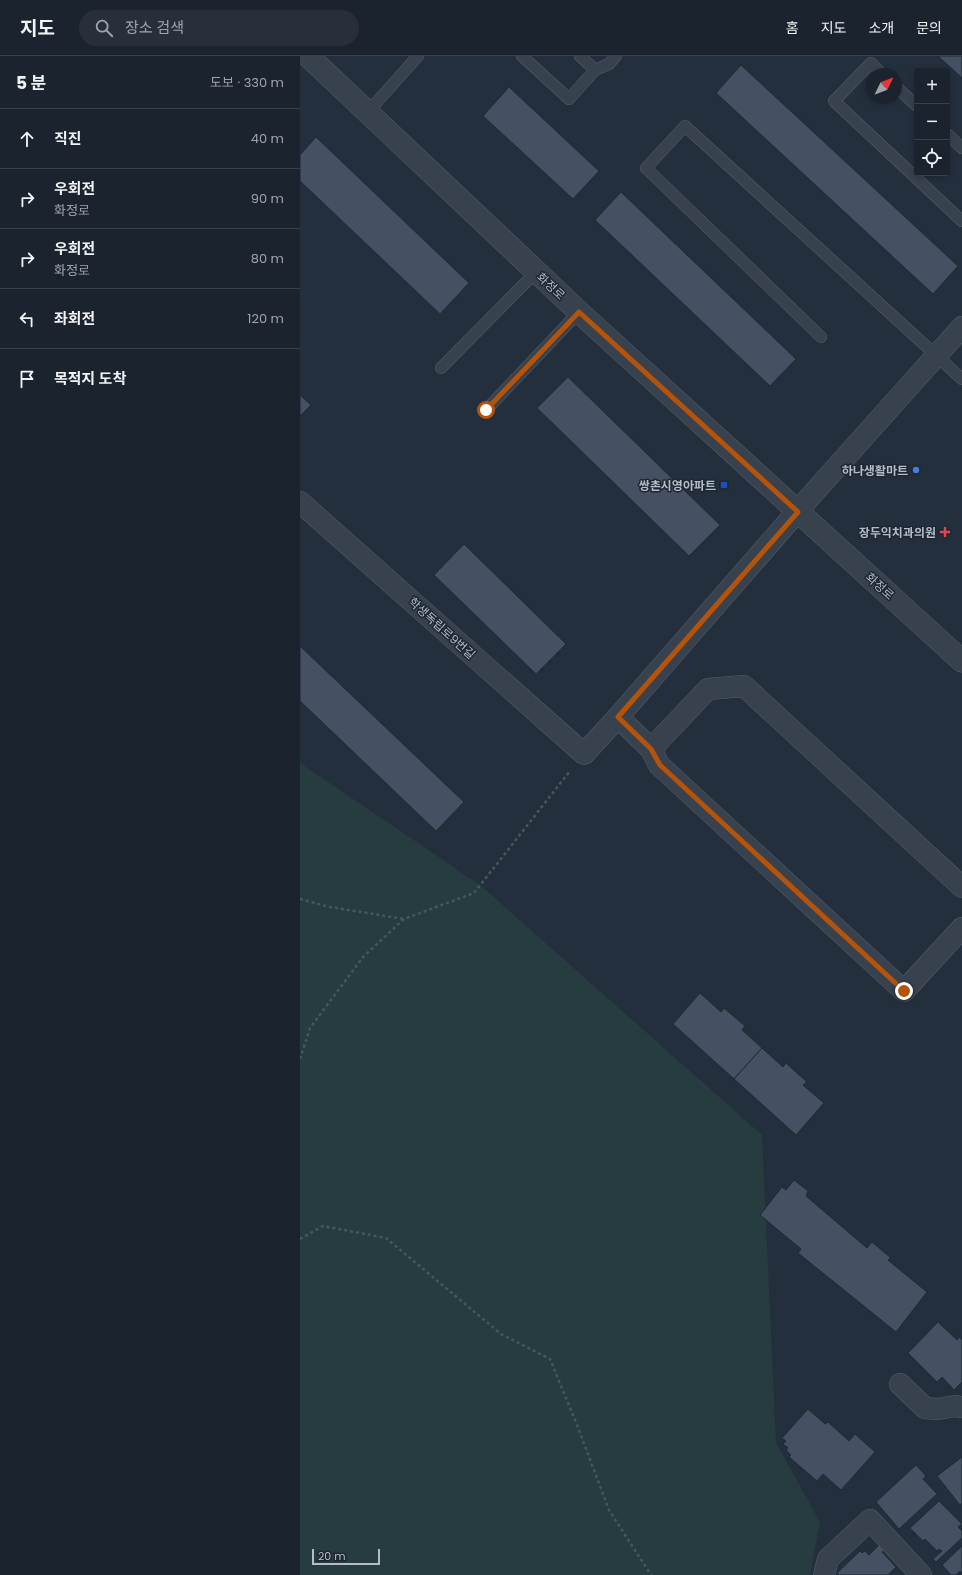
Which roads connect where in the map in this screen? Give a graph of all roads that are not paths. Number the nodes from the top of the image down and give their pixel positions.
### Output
1 (307, 56) edge
2 (418, 56) edge
3 (522, 56) edge
4 (580, 56) edge
5 (616, 56) edge
6 (300, 64) edge
7 (866, 68) edge
8 (866, 68) edge
9 (876, 68) edge
10 (595, 70) junction
11 (902, 92) edge
12 (915, 104) edge
13 (367, 112) junction
14 (950, 137) edge
15 (962, 148) edge
16 (962, 221) edge
17 (536, 272) junction
18 (579, 312) junction
19 (962, 326) edge
20 (821, 337) dead end
21 (937, 355) junction
22 (441, 368) dead end
23 (962, 379) edge
24 (486, 410) dead end
25 (300, 502) edge
26 (798, 512) junction
27 (962, 661) edge
28 (618, 717) junction
29 (651, 749) junction
30 (962, 887) edge
31 (962, 928) edge
32 (900, 1384) dead end
33 (962, 1407) edge
34 (824, 1575) edge
35 (921, 1575) edge

1 - 6 street
1 - 13 street, 화정로
2 - 13 lane
3 - 10 lane
4 - 10 lane
5 - 10 lane
7 - 16 lane
8 - 9 lane
11 - 12 lane
13 - 17 street, 화정로
14 - 15 lane
17 - 18 street, 화정로
17 - 22 lane
18 - 24 lane
18 - 26 street, 화정로
19 - 21 street
20 - 21 lane
21 - 23 lane
21 - 26 street
25 - 28 street, 학생독립로9번길
26 - 27 street, 화정로
26 - 28 street
28 - 29 street
29 - 30 street
29 - 31 street
32 - 33 street
34 - 35 street

